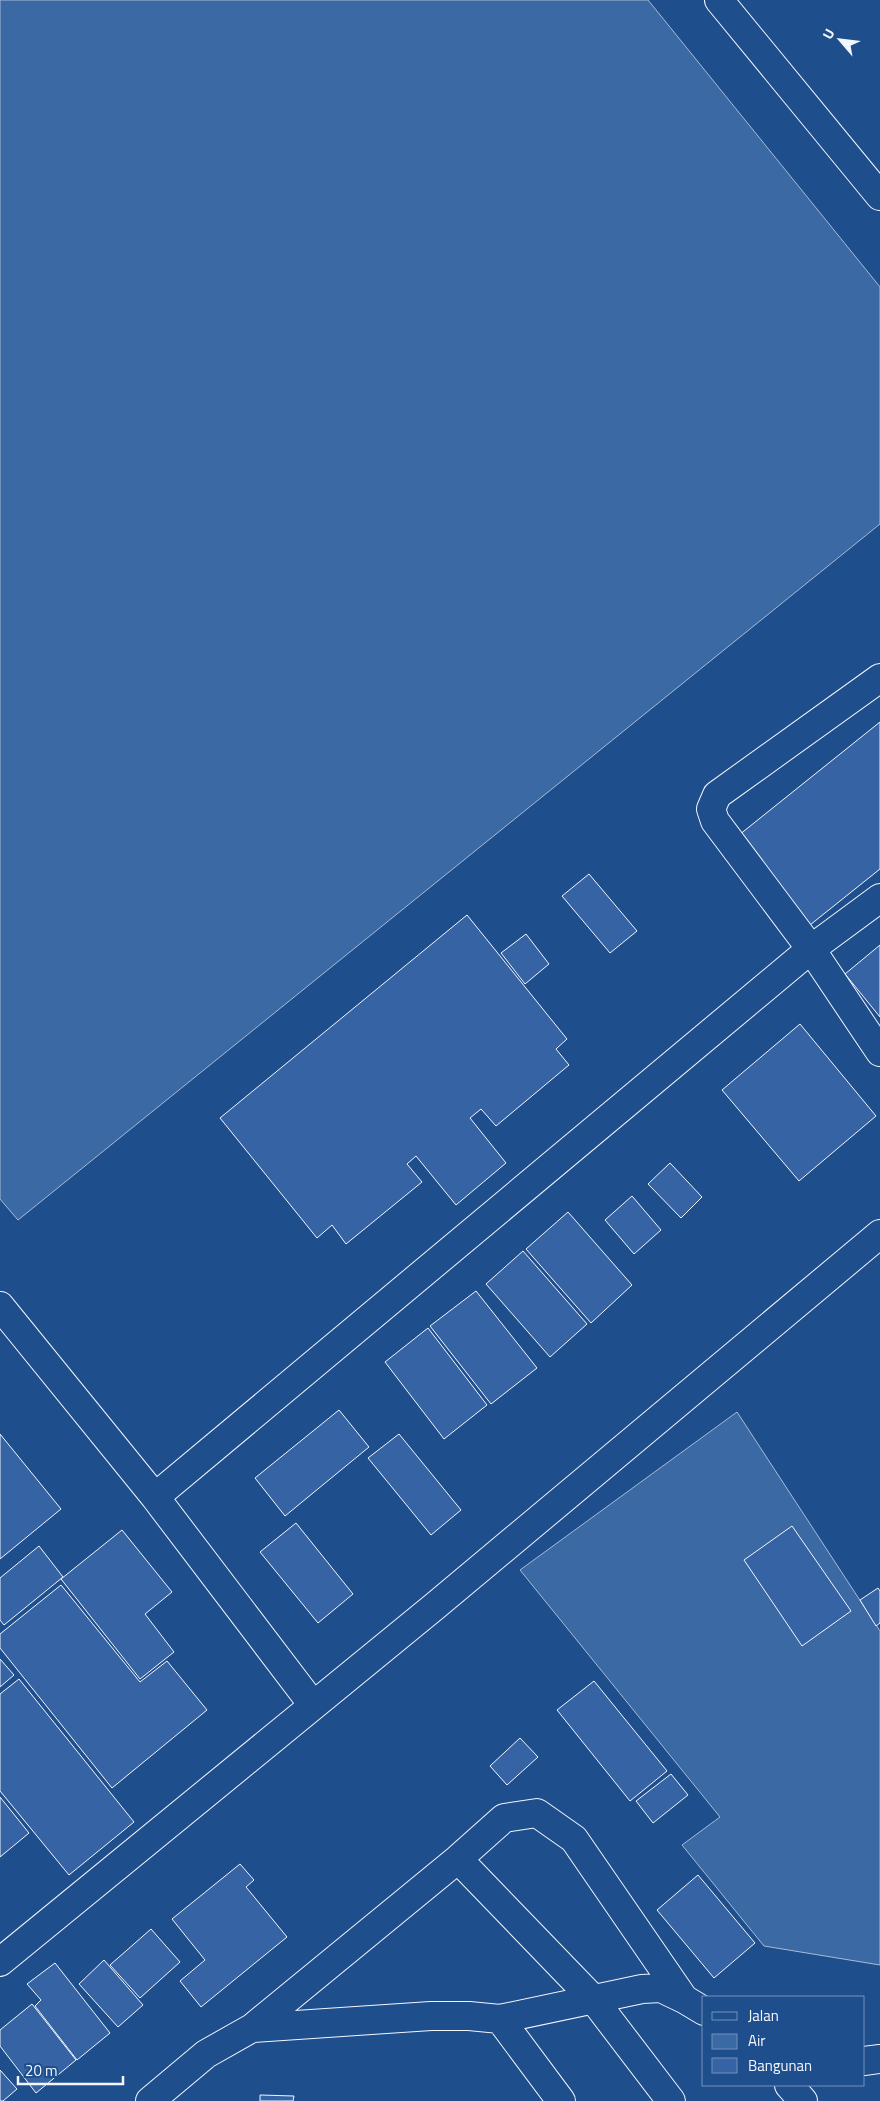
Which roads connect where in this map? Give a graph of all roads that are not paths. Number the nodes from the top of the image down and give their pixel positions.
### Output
1 (719, 0) edge
2 (880, 196) edge
3 (880, 678) edge
4 (880, 898) edge
5 (811, 949) junction
6 (880, 1052) edge
7 (880, 1234) edge
8 (2, 1314) edge
9 (155, 1497) junction
10 (313, 1705) junction
11 (458, 1860) junction
12 (0, 1962) edge
13 (594, 2000) junction
14 (694, 2005) edge
15 (500, 2019) junction
16 (252, 2028) junction
17 (880, 2059) edge
18 (865, 2061) edge
19 (790, 2086) edge
20 (150, 2101) edge
21 (561, 2101) edge
22 (671, 2101) edge
23 (802, 2101) edge

1 - 2 lane
3 - 5 lane
4 - 5 lane
5 - 6 lane
5 - 9 lane
7 - 10 lane
8 - 9 lane
9 - 10 lane
10 - 12 lane
11 - 13 lane
11 - 14 lane
11 - 16 lane
13 - 14 lane
13 - 15 lane
13 - 22 lane
15 - 16 lane
15 - 21 lane
16 - 20 lane
17 - 18 lane
19 - 23 lane

